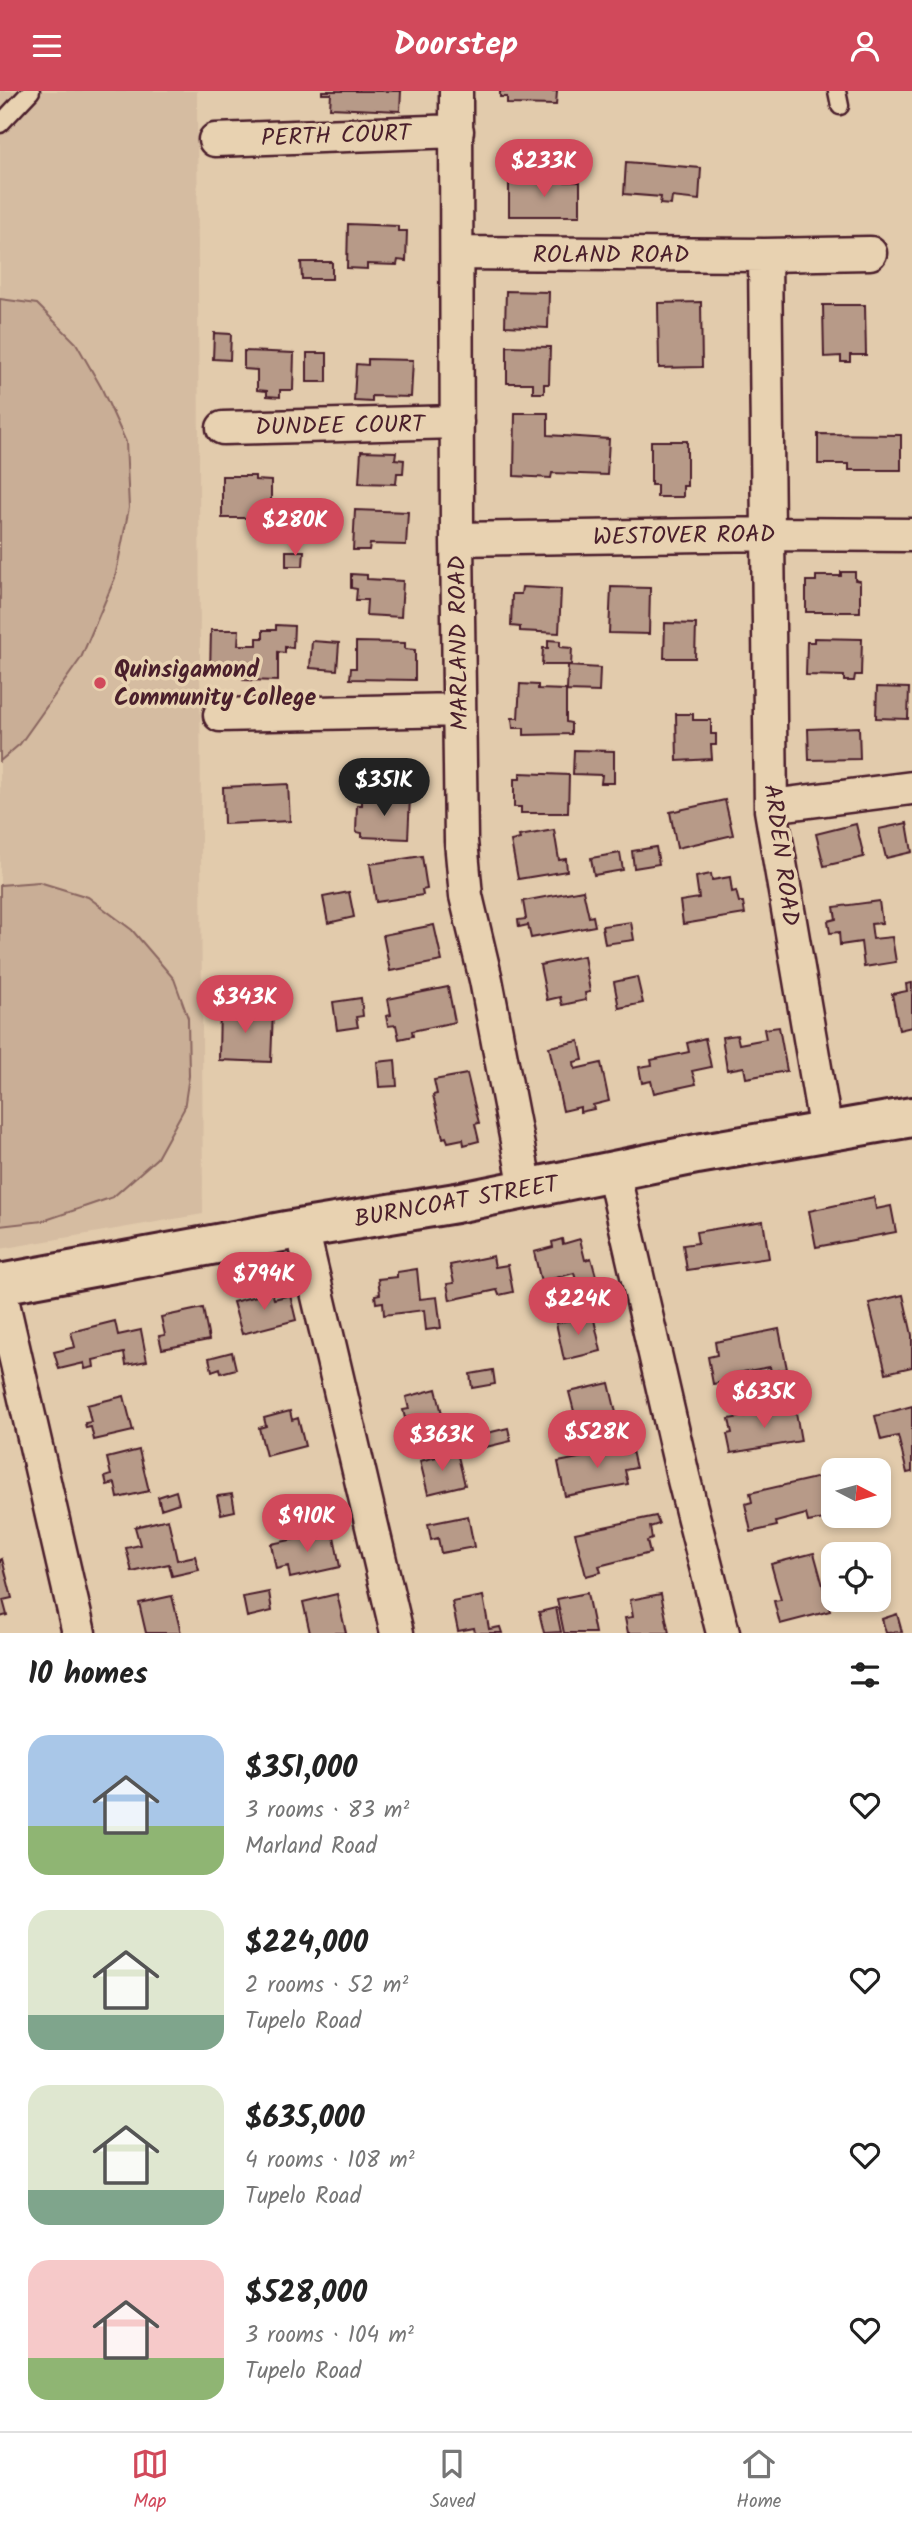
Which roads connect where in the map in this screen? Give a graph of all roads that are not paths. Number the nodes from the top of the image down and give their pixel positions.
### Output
1 (31, 91) edge
2 (456, 91) edge
3 (0, 124) edge
4 (457, 131) junction
5 (215, 140) dead end
6 (457, 253) junction
7 (870, 253) dead end
8 (765, 255) junction
9 (457, 422) junction
10 (223, 428) dead end
11 (768, 534) junction
12 (912, 535) edge
13 (457, 539) junction
14 (459, 709) junction
15 (220, 715) dead end
16 (912, 788) edge
17 (771, 806) junction
18 (912, 1117) edge
19 (826, 1132) junction
20 (613, 1171) junction
21 (526, 1188) junction
22 (302, 1228) junction
23 (0, 1284) edge
24 (0, 1290) edge
25 (79, 1633) edge
26 (397, 1633) edge
27 (723, 1633) edge

1 - 3 lane
2 - 4 street, MARLAND ROAD
4 - 5 street, PERTH COURT
4 - 6 street, MARLAND ROAD
6 - 8 street, ROLAND ROAD
6 - 9 street, MARLAND ROAD
7 - 8 street, ROLAND ROAD
8 - 11 street
9 - 10 street, DUNDEE COURT
9 - 13 street, MARLAND ROAD
11 - 12 street, WESTOVER ROAD
11 - 13 street, WESTOVER ROAD
11 - 17 street, ARDEN ROAD
13 - 14 street, MARLAND ROAD
14 - 15 street
14 - 21 street, MARLAND ROAD
16 - 17 street
17 - 19 street, ARDEN ROAD
18 - 19 main road, BURNCOAT STREET
19 - 20 main road, BURNCOAT STREET
20 - 21 main road, BURNCOAT STREET
20 - 27 street
21 - 22 main road, BURNCOAT STREET
22 - 23 main road, BURNCOAT STREET
22 - 26 street
24 - 25 street

